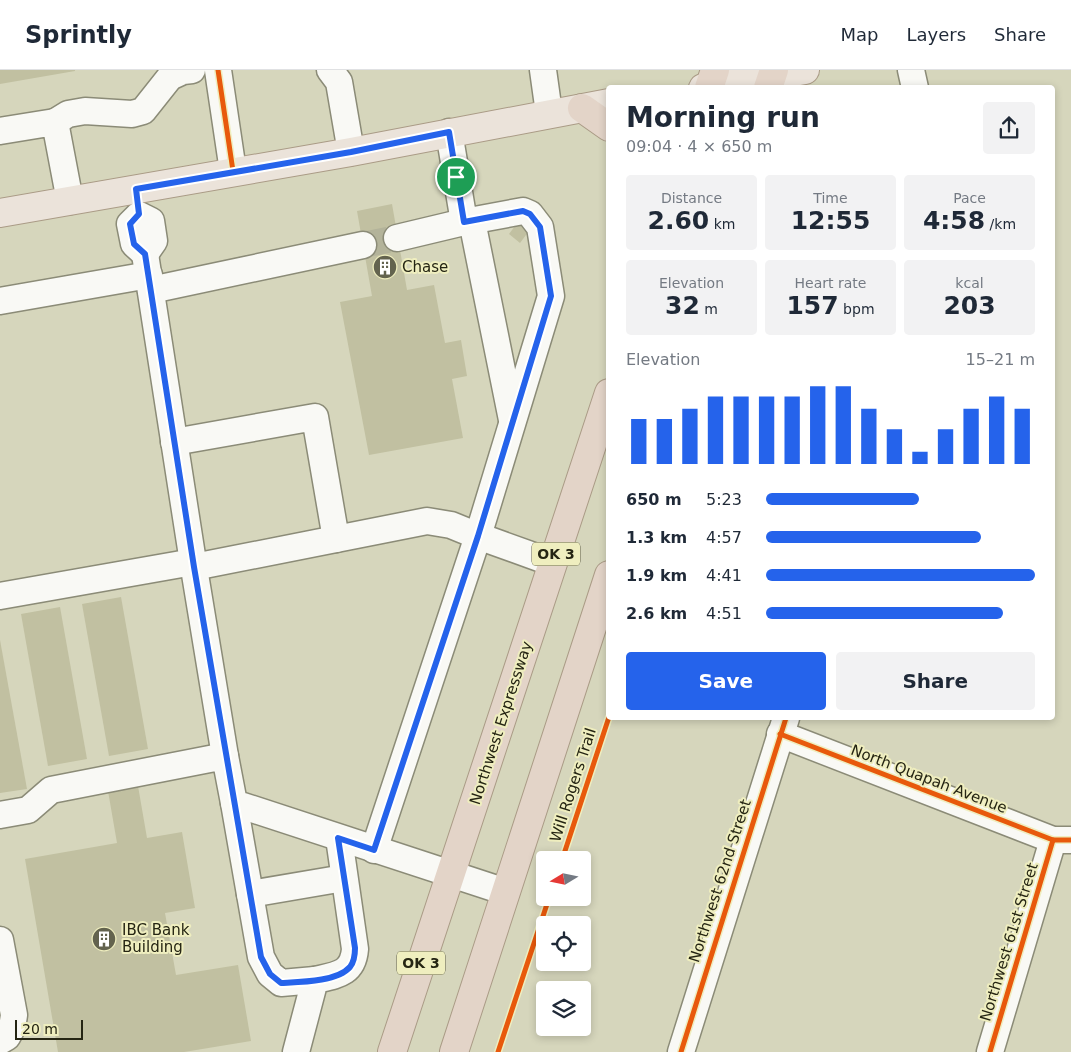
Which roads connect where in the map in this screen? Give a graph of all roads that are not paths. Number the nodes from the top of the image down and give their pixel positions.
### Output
1 (192, 70) edge
2 (218, 70) edge
3 (543, 70) edge
4 (805, 70) edge
5 (911, 70) edge
6 (337, 74) edge
7 (772, 78) edge
8 (709, 83) edge
9 (914, 85) edge
10 (606, 104) edge
11 (582, 108) junction
12 (549, 113) junction
13 (56, 122) junction
14 (606, 124) edge
15 (0, 131) edge
16 (449, 132) junction
17 (351, 152) junction
18 (234, 171) junction
19 (70, 201) junction
20 (138, 202) junction
21 (0, 213) edge
22 (468, 221) junction
23 (398, 238) tunnel mouth
24 (363, 245) tunnel mouth
25 (148, 273) junction
26 (0, 302) edge
27 (606, 402) edge
28 (512, 423) junction
29 (174, 442) junction
30 (478, 536) junction
31 (336, 539) junction
32 (553, 563) junction
33 (193, 565) junction
34 (606, 584) edge
35 (0, 596) edge
36 (783, 726) edge
37 (225, 756) junction
38 (234, 803) junction
39 (0, 815) edge
40 (338, 838) junction
41 (1062, 840) edge
42 (374, 850) junction
43 (451, 874) junction
44 (344, 878) junction
45 (506, 892) junction
46 (250, 894) junction
47 (0, 940) edge
48 (315, 980) junction
49 (0, 1041) edge
50 (296, 1052) edge
51 (392, 1052) edge
52 (454, 1052) edge
53 (681, 1052) edge
54 (990, 1052) edge

1 - 13 street
2 - 18 street
3 - 12 street
4 - 7 main road
5 - 9 street
6 - 17 street
7 - 8 main road
10 - 11 main road
11 - 12 main road
11 - 14 highway
12 - 16 main road
13 - 15 street
13 - 19 street
16 - 17 main road
16 - 22 street
17 - 18 main road
18 - 20 main road
19 - 20 main road
19 - 21 main road
20 - 25 street
22 - 23 street
22 - 28 street
22 - 28 street
24 - 25 street
25 - 26 street
25 - 29 street
27 - 32 highway, Northwest Expressway / OK 3
28 - 30 street
29 - 31 street
29 - 33 street
30 - 31 street
30 - 32 street
30 - 42 street
31 - 33 street
32 - 43 highway, Northwest Expressway / OK 3
33 - 35 street
33 - 37 street
34 - 45 highway
36 - 41 street, North Quapah Avenue
36 - 53 street, Northwest 62nd Street
37 - 38 street
37 - 39 street
38 - 40 street
38 - 46 street
40 - 42 street
40 - 44 street
41 - 54 street, Northwest 61st Street
42 - 43 street
43 - 45 street
43 - 51 highway, Northwest Expressway / OK 3
44 - 46 street
44 - 48 street
45 - 52 highway
46 - 48 street
47 - 49 street
48 - 50 street

